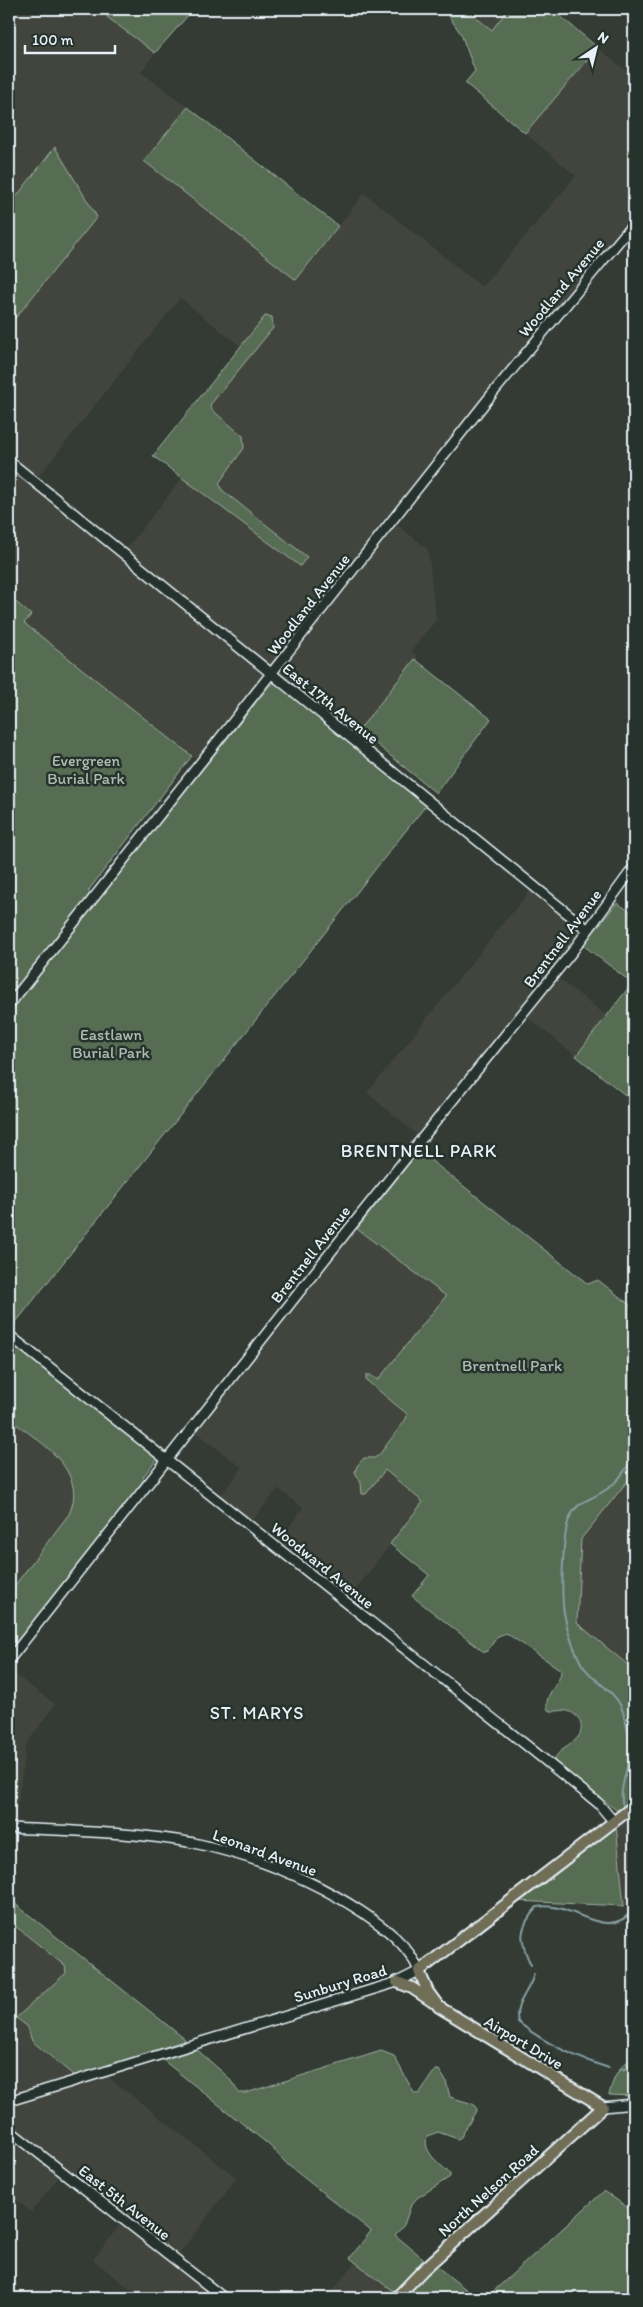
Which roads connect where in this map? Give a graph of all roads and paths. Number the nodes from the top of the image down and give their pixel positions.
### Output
1 (634, 223) edge
2 (9, 461) edge
3 (272, 674) junction
4 (634, 867) edge
5 (588, 930) junction
6 (9, 1005) edge
7 (9, 1335) edge
8 (166, 1460) junction
9 (9, 1660) edge
10 (634, 1806) edge
11 (614, 1822) junction
12 (9, 1828) edge
13 (419, 1971) junction
14 (397, 1982) junction
15 (439, 2007) junction
16 (9, 2101) edge
17 (634, 2104) edge
18 (603, 2106) junction
19 (9, 2130) edge
20 (224, 2298) edge
21 (396, 2298) edge

1 - 3 street, Woodland Avenue
2 - 3 street, East 17th Avenue
3 - 5 street, East 17th Avenue
3 - 6 street, Woodland Avenue
4 - 5 street, Brentnell Avenue
5 - 8 street, Brentnell Avenue
7 - 8 street, Woodward Avenue
8 - 9 street, Brentnell Avenue
8 - 11 street, Woodward Avenue
10 - 11 main road, Sunbury Road
11 - 13 main road, Sunbury Road
12 - 13 street, Leonard Avenue
13 - 14 street, Sunbury Road
13 - 15 main road, Airport Drive
14 - 15 main road
14 - 16 street, Sunbury Road
15 - 18 main road, Airport Drive
17 - 18 street
18 - 21 main road, North Nelson Road
19 - 20 street, East 5th Avenue

